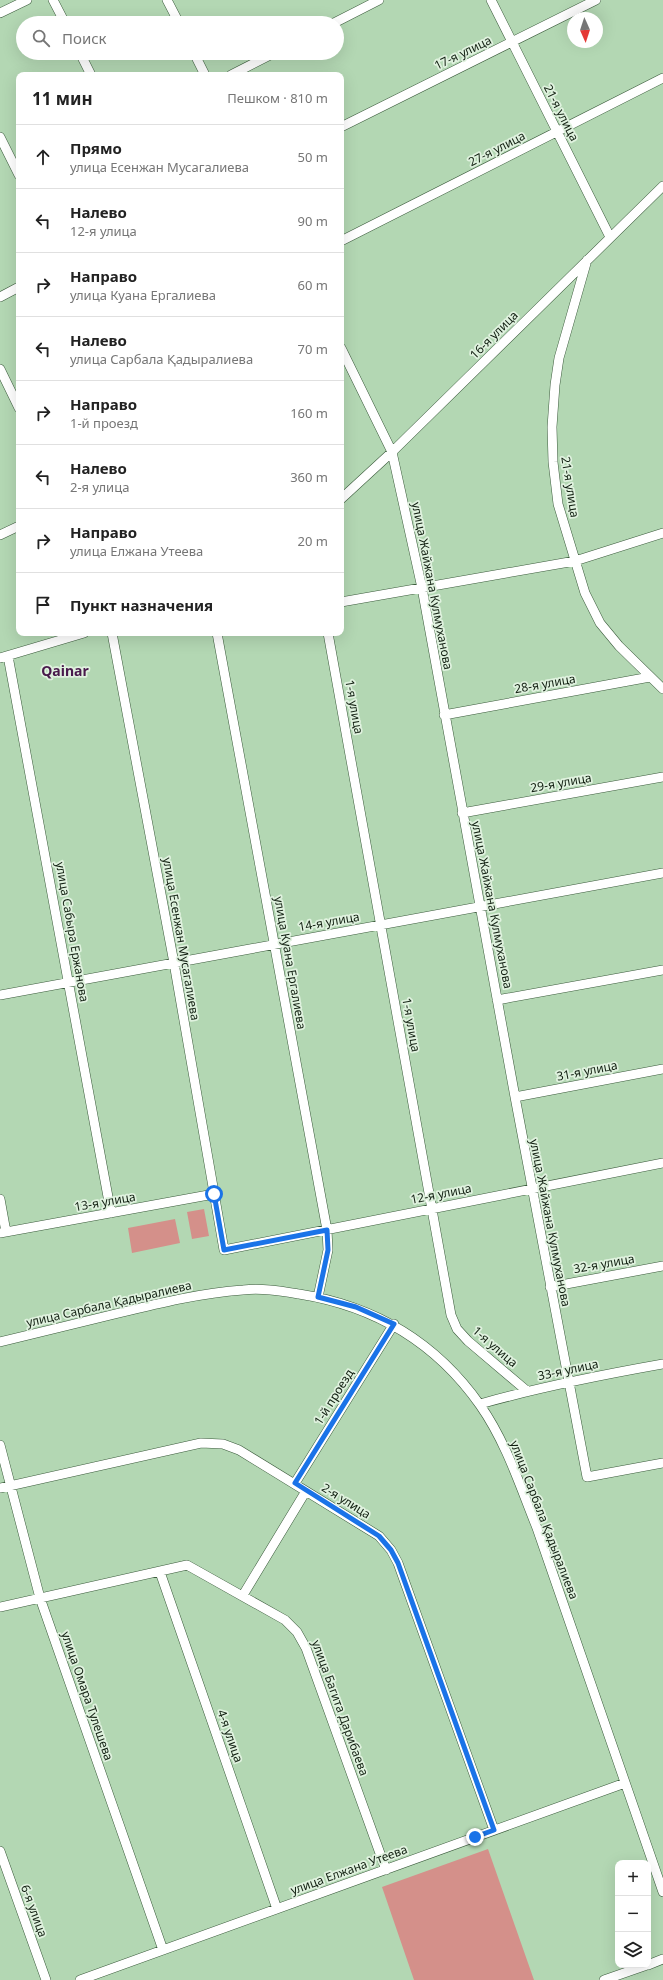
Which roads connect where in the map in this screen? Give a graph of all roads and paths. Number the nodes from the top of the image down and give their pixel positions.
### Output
1 (27, 0) edge
2 (54, 0) edge
3 (167, 0) edge
4 (379, 0) edge
5 (490, 0) edge
6 (596, 0) edge
7 (0, 13) edge
8 (62, 16) edge
9 (175, 16) edge
10 (344, 18) edge
11 (512, 42) junction
12 (84, 60) edge
13 (198, 60) edge
14 (260, 60) edge
15 (90, 72) edge
16 (204, 72) edge
17 (237, 72) edge
18 (663, 78) edge
19 (344, 126) edge
20 (557, 132) junction
21 (0, 137) edge
22 (16, 169) edge
23 (663, 186) edge
24 (610, 238) junction
25 (344, 240) edge
26 (587, 260) junction
27 (16, 289) edge
28 (0, 297) edge
29 (344, 354) edge
30 (0, 369) edge
31 (16, 402) edge
32 (392, 452) junction
33 (344, 496) edge
34 (16, 527) edge
35 (663, 533) edge
36 (0, 535) edge
37 (575, 561) junction
38 (422, 588) junction
39 (344, 601) edge
40 (74, 636) edge
41 (113, 636) edge
42 (218, 636) edge
43 (329, 636) edge
44 (4, 657) edge
45 (650, 677) junction
46 (663, 689) edge
47 (444, 715) junction
48 (663, 777) edge
49 (462, 813) junction
50 (663, 873) edge
51 (479, 907) junction
52 (381, 925) junction
53 (274, 945) junction
54 (174, 963) junction
55 (663, 970) edge
56 (69, 982) junction
57 (0, 995) edge
58 (497, 1000) junction
59 (663, 1069) edge
60 (515, 1097) junction
61 (663, 1163) edge
62 (532, 1188) junction
63 (214, 1194) junction
64 (0, 1199) edge
65 (431, 1208) junction
66 (111, 1213) junction
67 (327, 1230) junction
68 (3, 1232) edge
69 (224, 1250) joint
70 (663, 1266) edge
71 (550, 1286) junction
72 (318, 1297) junction
73 (394, 1324) junction
74 (0, 1342) edge
75 (663, 1364) edge
76 (568, 1382) junction
77 (527, 1391) junction
78 (480, 1404) junction
79 (0, 1445) edge
80 (663, 1463) edge
81 (295, 1483) junction
82 (10, 1485) junction
83 (0, 1488) edge
84 (306, 1491) junction
85 (160, 1572) junction
86 (243, 1595) junction
87 (40, 1598) junction
88 (0, 1607) edge
89 (625, 1783) junction
90 (494, 1830) junction
91 (0, 1851) edge
92 (386, 1870) junction
93 (663, 1892) edge
94 (277, 1909) junction
95 (163, 1950) junction
96 (663, 1959) edge
97 (651, 1964) edge
98 (638, 1968) edge
99 (46, 1980) edge
100 (80, 1980) edge
101 (604, 1980) edge

1 - 7 street
2 - 8 street
3 - 9 street
4 - 10 street
5 - 11 street, 21-я улица
6 - 11 street, 17-я улица
11 - 19 street, 17-я улица
11 - 20 street, 21-я улица
12 - 15 street
13 - 16 street
14 - 17 street
18 - 20 street, 27-я улица
20 - 24 street, 21-я улица
20 - 25 street, 27-я улица
21 - 22 street
23 - 24 street, 16-я улица
24 - 26 street, 16-я улица
26 - 32 street, 16-я улица
26 - 37 street, 21-я улица
27 - 28 street
29 - 32 street, улица Жайжана Кулмуханова
30 - 31 street
32 - 33 street, 16-я улица
32 - 38 street, улица Жайжана Кулмуханова
34 - 36 street
35 - 37 street
37 - 38 street
37 - 45 street, 21-я улица
38 - 39 street
38 - 47 street, улица Жайжана Кулмуханова
40 - 44 street
41 - 54 street, улица Есенжан Мусагалиева
42 - 53 street, улица Куана Ергалиева
43 - 52 street, 1-я улица
44 - 56 street, улица Сабыра Ержанова
45 - 46 street, 21-я улица
45 - 47 street, 28-я улица
47 - 49 street, улица Жайжана Кулмуханова
48 - 49 street, 29-я улица
49 - 51 street, улица Жайжана Кулмуханова
50 - 51 street, 14-я улица
51 - 52 street, 14-я улица
51 - 58 street, улица Жайжана Кулмуханова
52 - 53 street, 14-я улица
52 - 65 street, 1-я улица
53 - 54 street, 14-я улица
53 - 67 street, улица Куана Ергалиева
54 - 56 street, 14-я улица
54 - 63 street, улица Есенжан Мусагалиева
55 - 58 street
56 - 57 street, 14-я улица
56 - 66 street, улица Сабыра Ержанова
58 - 60 street, улица Жайжана Кулмуханова
59 - 60 street, 31-я улица
60 - 62 street, улица Жайжана Кулмуханова
61 - 62 street, 12-я улица
62 - 65 street, 12-я улица
62 - 71 street, улица Жайжана Кулмуханова
63 - 66 street, 13-я улица
63 - 69 street, улица Есенжан Мусагалиева
64 - 68 street
65 - 67 street, 12-я улица
65 - 77 street, 1-я улица
66 - 68 street, 13-я улица
67 - 69 street, 12-я улица
67 - 72 street, улица Куана Ергалиева
70 - 71 street, 32-я улица
71 - 76 street, улица Жайжана Кулмуханова
72 - 73 street, улица Сарбала Қадыралиева
72 - 74 street, улица Сарбала Қадыралиева
73 - 78 street, улица Сарбала Қадыралиева
73 - 81 street, 1-й проезд
75 - 76 street, 33-я улица
76 - 77 street, 33-я улица
76 - 80 street, улица Жайжана Кулмуханова
77 - 78 street, 33-я улица
78 - 89 street, улица Сарбала Қадыралиева
79 - 82 street, улица Омара Тулешева
81 - 82 street, 2-я улица
81 - 84 street, 2-я улица
82 - 83 street, 2-я улица
82 - 87 street, улица Омара Тулешева
84 - 86 street
84 - 90 street, 2-я улица
85 - 86 street, улица Багита Дарибаева
85 - 87 street, улица Багита Дарибаева
85 - 94 street, 4-я улица
86 - 92 street, улица Багита Дарибаева
87 - 88 street, улица Багита Дарибаева
87 - 95 street, улица Омара Тулешева
89 - 90 street, улица Елжана Утеева
89 - 93 street, улица Сарбала Қадыралиева
90 - 92 street, улица Елжана Утеева
91 - 99 street, 6-я улица
92 - 94 street, улица Елжана Утеева
94 - 95 street, улица Елжана Утеева
95 - 100 street, улица Елжана Утеева
96 - 97 street
98 - 101 street

